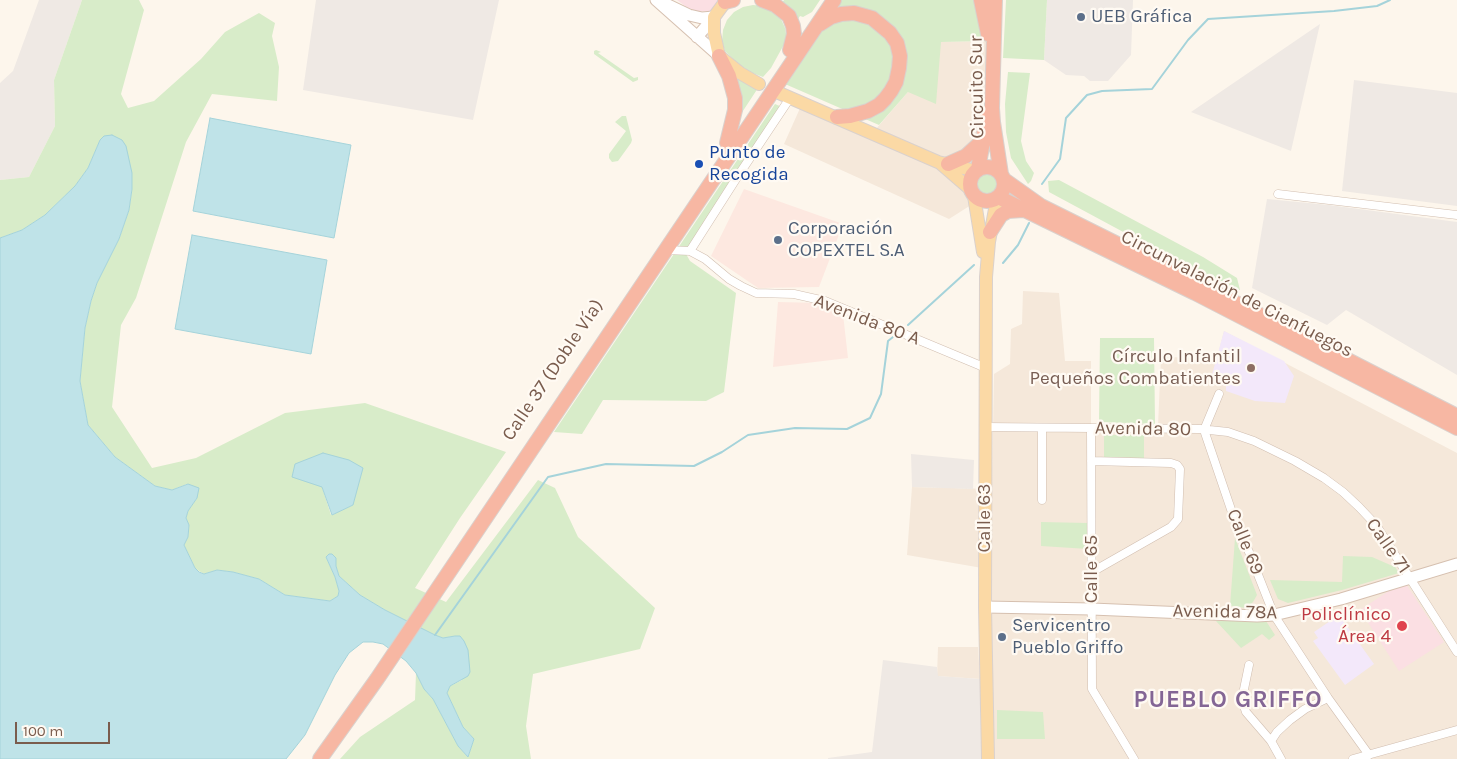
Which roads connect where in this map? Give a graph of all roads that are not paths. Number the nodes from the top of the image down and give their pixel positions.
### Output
1 (657, 0) edge
2 (762, 0) edge
3 (981, 0) edge
4 (989, 0) edge
5 (996, 0) edge
6 (728, 1) edge
7 (828, 4) edge
8 (714, 17) junction
9 (816, 28) junction
10 (988, 34) junction
11 (697, 37) junction
12 (790, 50) junction
13 (718, 56) junction
14 (760, 84) dead end
15 (784, 95) joint
16 (837, 117) junction
17 (990, 136) junction
18 (727, 143) junction
19 (943, 163) junction
20 (977, 170) junction
21 (1002, 176) junction
22 (972, 192) junction
23 (1021, 192) junction
24 (1278, 194) dead end
25 (997, 198) junction
26 (1024, 210) junction
27 (1457, 215) edge
28 (990, 232) junction
29 (666, 250) junction
30 (690, 251) junction
31 (986, 277) junction
32 (986, 368) junction
33 (1219, 394) dead end
34 (1457, 416) edge
35 (985, 427) junction
36 (1042, 428) junction
37 (1091, 428) junction
38 (1457, 428) edge
39 (1204, 430) junction
40 (1091, 460) junction
41 (1295, 461) joint
42 (1042, 500) dead end
43 (1457, 564) edge
44 (1092, 572) junction
45 (1410, 578) junction
46 (432, 588) junction
47 (986, 607) junction
48 (1092, 609) junction
49 (1274, 615) junction
50 (1446, 635) junction
51 (1457, 643) edge
52 (1457, 652) edge
53 (1249, 665) dead end
54 (373, 676) junction
55 (1328, 698) junction
56 (1457, 730) edge
57 (1272, 741) junction
58 (1369, 755) junction
59 (310, 759) edge
60 (320, 759) edge
61 (988, 759) edge
62 (1134, 759) edge
63 (1281, 759) edge
64 (1353, 759) edge

1 - 8 street
1 - 11 street
2 - 12 highway
3 - 10 highway
4 - 10 highway, Circuito Sur
5 - 17 highway, Circuito Sur
6 - 8 main road
7 - 9 highway, Calle 37 (Doble Vía)
7 - 12 highway, Calle 37 (Doble Vía)
8 - 11 street
8 - 13 main road
9 - 16 highway
9 - 29 highway, Calle 37 (Doble Vía)
10 - 17 highway, Circuito Sur
11 - 13 street
12 - 18 highway, Calle 37 (Doble Vía)
13 - 14 main road
13 - 18 highway
15 - 16 main road
15 - 30 street
16 - 19 main road
17 - 19 highway
17 - 20 highway, Circuito Sur
17 - 21 highway, Circuito Sur
17 - 23 highway
18 - 46 highway, Calle 37 (Doble Vía)
19 - 20 main road
19 - 22 main road
20 - 21 highway, Circunvalación de Cienfuegos
20 - 22 highway
21 - 23 highway, Circunvalación de Cienfuegos
21 - 25 highway
22 - 25 highway, Circunvalación de Cienfuegos
22 - 31 main road, Calle 63
23 - 34 highway, Circunvalación de Cienfuegos
24 - 27 street
25 - 26 highway, Circunvalación de Cienfuegos
25 - 28 main road, Calle 63
26 - 28 highway
26 - 38 highway, Circunvalación de Cienfuegos
28 - 31 main road, Calle 63
29 - 30 street, Avenida 80 A
29 - 46 highway, Calle 37 (Doble Vía)
30 - 32 street, Avenida 80 A
31 - 32 main road, Calle 63
32 - 35 main road, Calle 63
33 - 39 street
35 - 36 street, Avenida 80
35 - 47 main road, Calle 63
36 - 37 street, Avenida 80
36 - 42 street
37 - 39 street, Avenida 80
37 - 40 street, Calle 65
39 - 41 street, Avenida 80
39 - 49 street, Calle 69
40 - 44 street, Calle 65
40 - 44 street
41 - 45 street, Calle 71
43 - 45 street, Avenida 78A
44 - 48 street, Calle 65
45 - 49 street, Avenida 78A
45 - 50 street, Calle 71
46 - 54 highway, Calle 37 (Doble Vía)
47 - 48 street, Avenida 78A
47 - 61 main road, Calle 63
48 - 49 street, Avenida 78A
48 - 62 street, Calle 65
49 - 55 street, Calle 69
50 - 51 street
50 - 52 street, Calle 71
53 - 57 street
54 - 59 highway, Calle 37 (Doble Vía)
54 - 60 highway, Calle 37 (Doble Vía)
55 - 57 street
55 - 58 street, Calle 69
56 - 58 street
57 - 63 street
58 - 64 street

